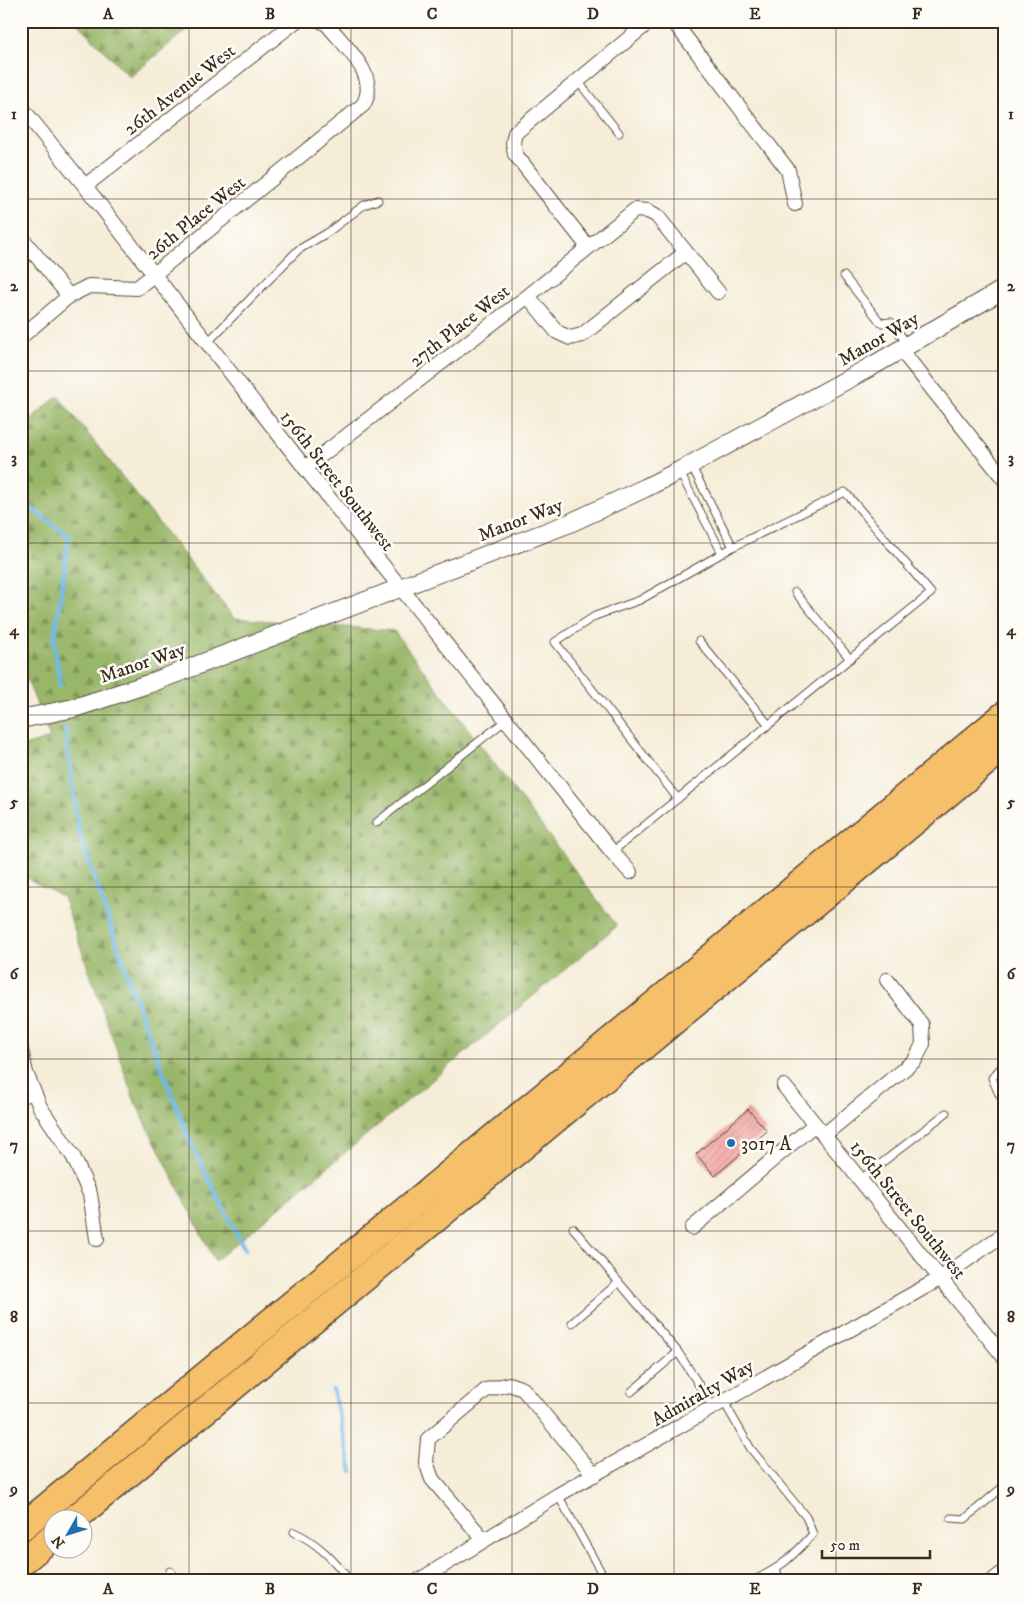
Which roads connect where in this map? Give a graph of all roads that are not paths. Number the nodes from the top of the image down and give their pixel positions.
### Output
1 (296, 21) edge
2 (321, 21) edge
3 (650, 21) edge
4 (673, 21) edge
5 (577, 80) junction
6 (21, 107) edge
7 (619, 133) dead end
8 (85, 186) junction
9 (378, 200) dead end
10 (795, 204) dead end
11 (21, 237) edge
12 (588, 247) junction
13 (686, 252) junction
14 (153, 275) junction
15 (844, 276) dead end
16 (1004, 290) edge
17 (718, 292) dead end
18 (69, 296) junction
19 (528, 296) junction
20 (21, 337) edge
21 (207, 344) junction
22 (904, 348) junction
23 (305, 468) junction
24 (685, 468) junction
25 (1004, 479) edge
26 (733, 547) junction
27 (722, 553) junction
28 (400, 588) junction
29 (795, 592) dead end
30 (699, 640) dead end
31 (850, 659) junction
32 (1004, 715) edge
33 (23, 716) edge
34 (506, 720) junction
35 (769, 725) junction
36 (1004, 747) edge
37 (678, 799) junction
38 (376, 823) dead end
39 (612, 852) junction
40 (630, 872) dead end
41 (887, 980) dead end
42 (21, 1050) edge
43 (1004, 1064) edge
44 (784, 1086) dead end
45 (34, 1094) junction
46 (21, 1101) edge
47 (1004, 1101) edge
48 (946, 1113) dead end
49 (815, 1124) junction
50 (824, 1136) junction
51 (861, 1179) junction
52 (573, 1228) dead end
53 (692, 1228) dead end
54 (1004, 1234) edge
55 (97, 1238) dead end
56 (941, 1278) junction
57 (619, 1282) junction
58 (572, 1323) dead end
59 (678, 1352) junction
60 (1004, 1357) edge
61 (631, 1392) dead end
62 (719, 1405) junction
63 (594, 1475) junction
64 (1004, 1486) edge
65 (558, 1496) junction
66 (85, 1510) edge
67 (951, 1518) dead end
68 (21, 1528) edge
69 (294, 1532) dead end
70 (484, 1540) junction
71 (42, 1545) edge
72 (21, 1563) edge
73 (1004, 1567) edge
74 (776, 1569) junction
75 (170, 1571) dead end
76 (178, 1581) edge
77 (350, 1581) edge
78 (418, 1581) edge
79 (606, 1581) edge
80 (752, 1581) edge
81 (780, 1581) edge
82 (987, 1581) edge

1 - 8 street, 26th Avenue West
2 - 14 street, 26th Place West
3 - 5 street
4 - 10 street
5 - 7 lane
5 - 12 street
6 - 8 street, 156th Street Southwest
8 - 14 street, 156th Street Southwest
9 - 21 lane
11 - 18 street
12 - 13 street, 27th Place West
12 - 19 street, 27th Place West
13 - 17 street
13 - 19 street
14 - 18 street, 26th Place West
14 - 21 street, 156th Street Southwest
15 - 22 lane
16 - 22 street, Manor Way
18 - 20 street, 26th Place West
19 - 23 street, 27th Place West
21 - 23 street, 156th Street Southwest
22 - 24 street, Manor Way
22 - 25 street
23 - 28 street, 156th Street Southwest
24 - 26 lane
24 - 27 lane
24 - 28 street, Manor Way
26 - 27 lane
26 - 31 lane
27 - 37 lane
28 - 33 street, Manor Way
28 - 34 street, 156th Street Southwest
29 - 31 lane
30 - 35 lane
31 - 35 lane
32 - 68 highway
34 - 38 lane
34 - 39 street, 156th Street Southwest
35 - 37 lane
36 - 66 highway
37 - 39 lane
39 - 40 street, 156th Street Southwest
41 - 50 street
42 - 45 street
43 - 47 lane
44 - 49 street, 156th Street Southwest
45 - 46 lane
45 - 55 street
48 - 51 lane
49 - 50 street, 156th Street Southwest
49 - 53 street
50 - 51 street, 156th Street Southwest
51 - 56 street, 156th Street Southwest
52 - 57 lane
54 - 56 street, Admiralty Way
56 - 60 street, 156th Street Southwest
56 - 62 street, Admiralty Way
57 - 58 lane
57 - 59 lane
59 - 61 lane
59 - 62 lane
62 - 63 street, Admiralty Way
62 - 74 lane
63 - 65 street, Admiralty Way
63 - 70 street
64 - 67 lane
65 - 70 street, Admiralty Way
65 - 79 lane
69 - 77 lane
70 - 78 street, Admiralty Way
71 - 72 highway
73 - 82 lane
74 - 80 lane
74 - 81 lane
75 - 76 lane

